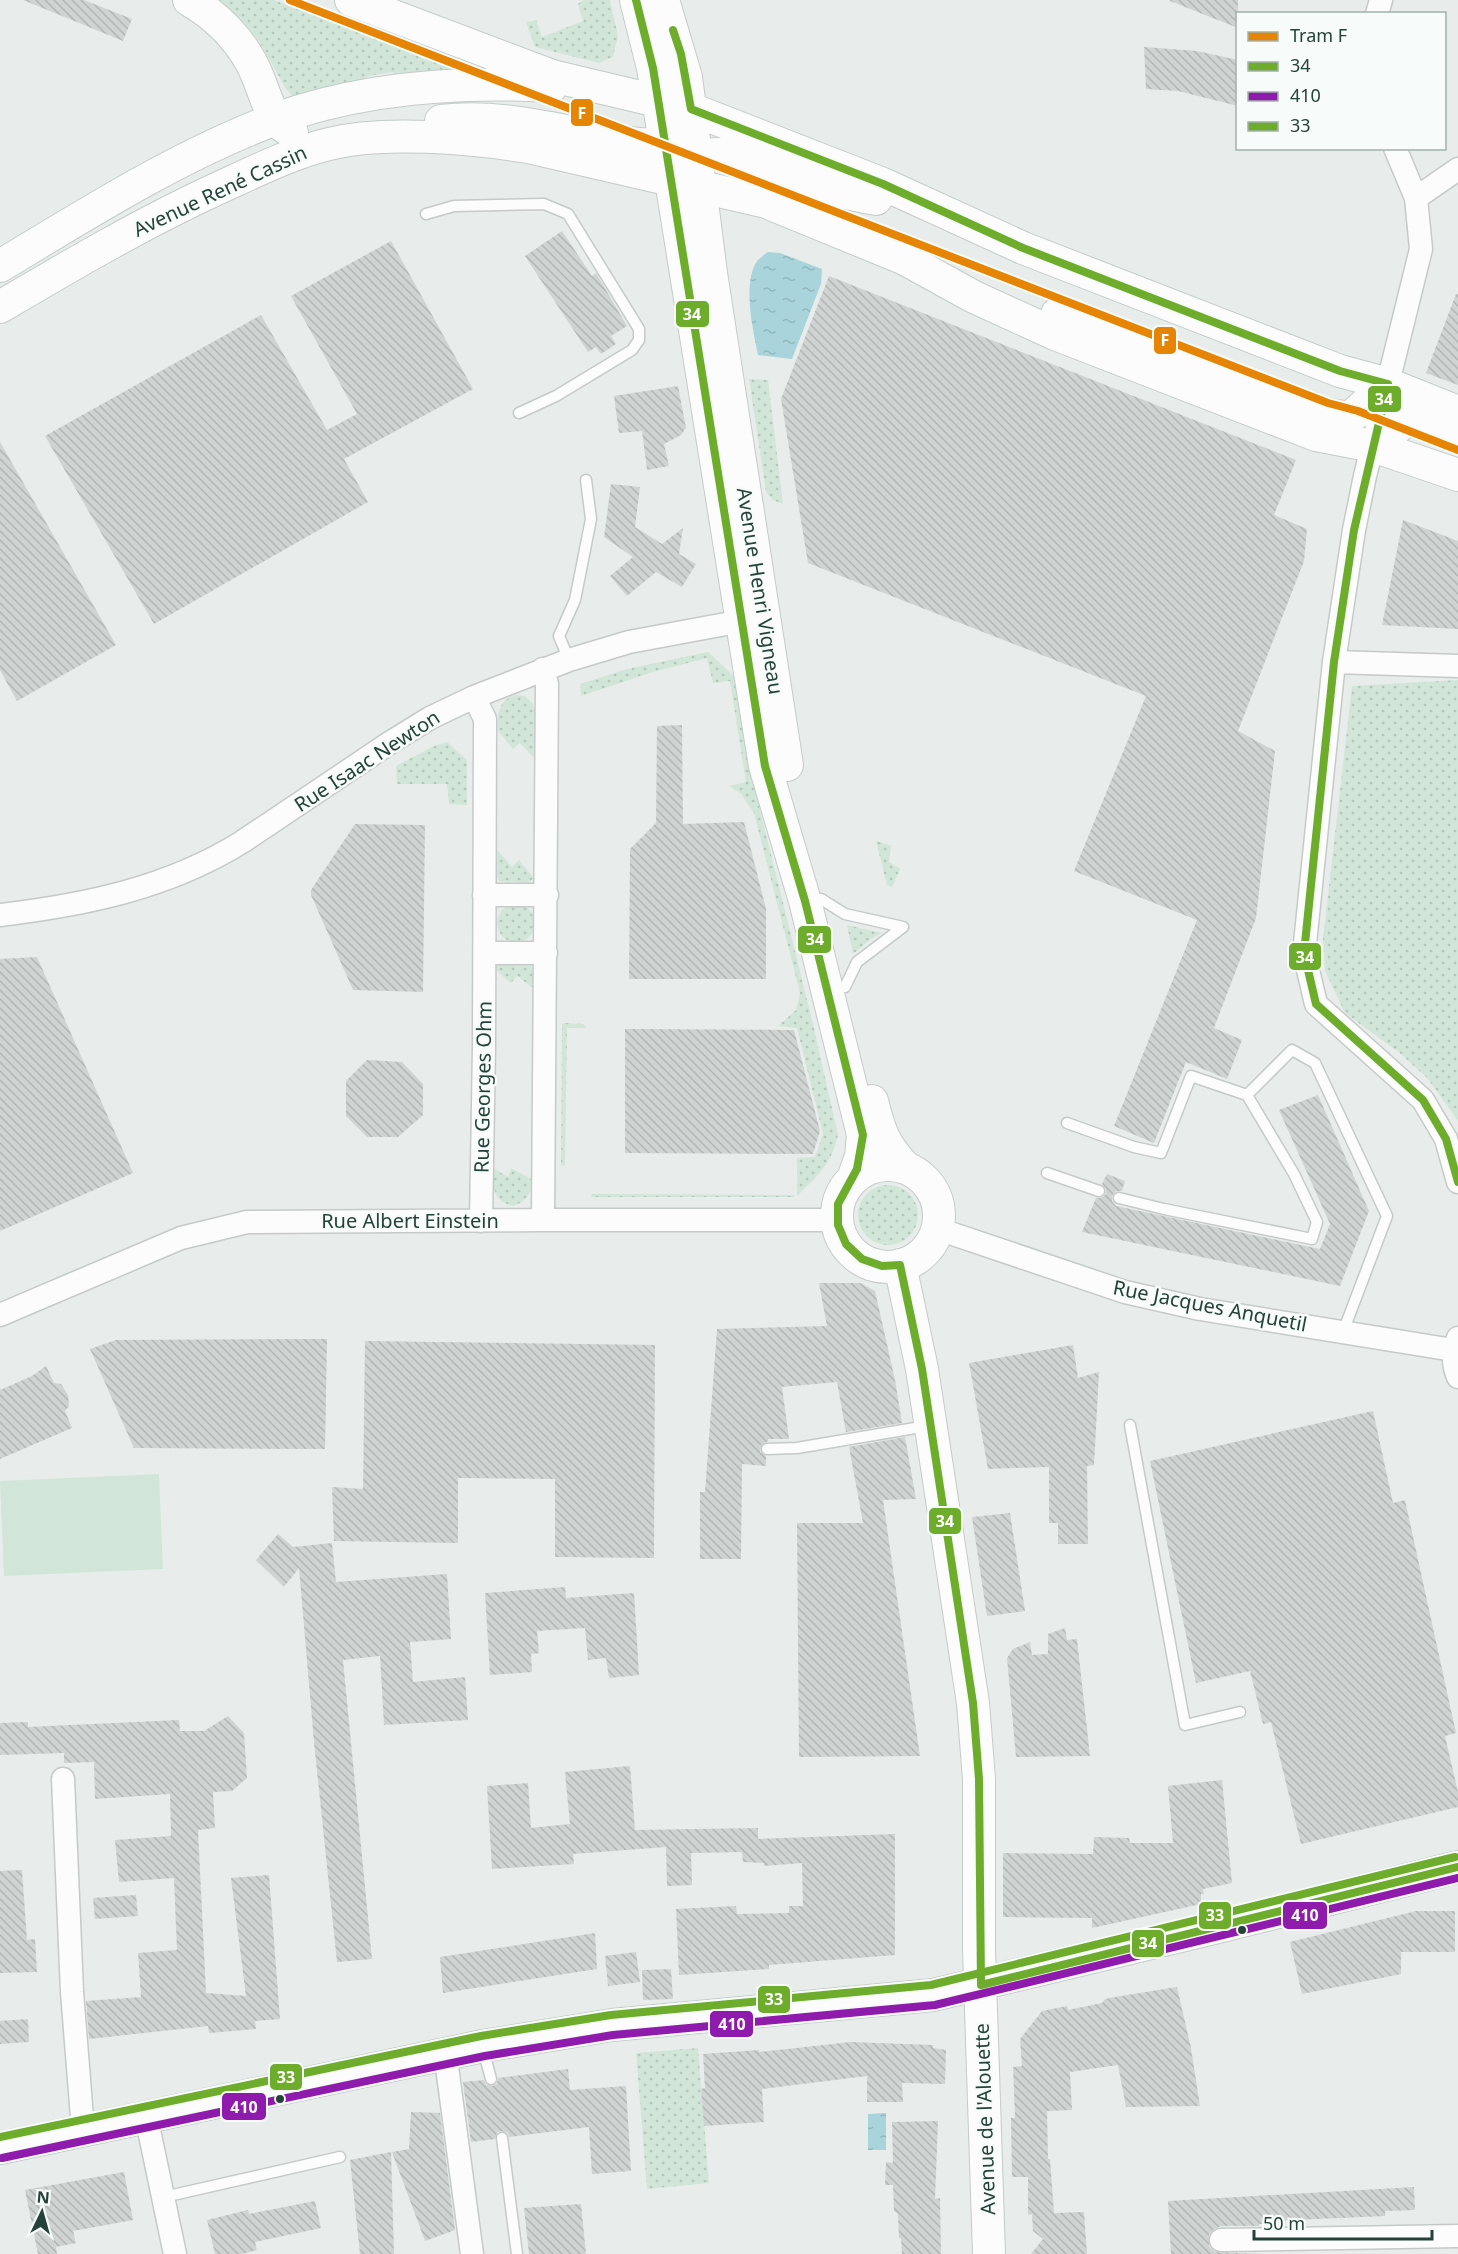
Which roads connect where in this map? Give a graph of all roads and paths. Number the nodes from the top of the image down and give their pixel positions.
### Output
1 (189, 0) edge
2 (351, 0) edge
3 (636, 0) edge
4 (663, 0) edge
5 (604, 88) junction
6 (657, 100) junction
7 (691, 109) junction
8 (276, 119) junction
9 (376, 137) junction
10 (331, 143) junction
11 (664, 143) junction
12 (1396, 150) edge
13 (696, 157) junction
14 (1458, 169) edge
15 (669, 180) junction
16 (701, 187) junction
17 (1416, 198) junction
18 (931, 206) junction
19 (426, 214) dead end
20 (0, 266) edge
21 (974, 297) junction
22 (0, 307) edge
23 (1388, 384) junction
24 (1458, 412) edge
25 (519, 413) dead end
26 (1458, 436) edge
27 (1372, 446) junction
28 (1458, 475) edge
29 (585, 480) dead end
30 (742, 621) junction
31 (569, 660) junction
32 (1334, 662) junction
33 (1458, 666) edge
34 (543, 669) junction
35 (474, 697) junction
36 (547, 895) junction
37 (484, 896) junction
38 (821, 899) junction
39 (0, 915) edge
40 (485, 953) junction
41 (546, 953) junction
42 (845, 987) junction
43 (1247, 1095) junction
44 (1067, 1123) dead end
45 (906, 1168) junction
46 (1047, 1173) dead end
47 (853, 1179) junction
48 (1458, 1182) edge
49 (1099, 1191) dead end
50 (1119, 1198) dead end
51 (543, 1220) junction
52 (837, 1220) junction
53 (481, 1221) junction
54 (938, 1229) junction
55 (900, 1265) junction
56 (0, 1315) edge
57 (1343, 1332) junction
58 (1456, 1344) edge
59 (1458, 1377) edge
60 (1130, 1425) dead end
61 (931, 1426) junction
62 (767, 1449) dead end
63 (1240, 1712) dead end
64 (63, 1779) dead end
65 (1458, 1867) edge
66 (981, 1985) junction
67 (483, 2046) junction
68 (445, 2052) junction
69 (491, 2079) dead end
70 (146, 2115) junction
71 (83, 2130) junction
72 (502, 2138) dead end
73 (0, 2148) edge
74 (340, 2157) dead end
75 (164, 2197) junction
76 (1458, 2236) edge
77 (1221, 2240) dead end
78 (175, 2254) edge
79 (472, 2254) edge
80 (517, 2254) edge
81 (990, 2254) edge

1 - 8 main road
2 - 5 main road
3 - 6 main road, Avenue Henri Vigneau
4 - 7 main road, Avenue Henri Vigneau
5 - 6 main road
5 - 8 main road, Avenue René Cassin
6 - 7 main road
6 - 11 main road, Avenue Henri Vigneau
7 - 11 main road
7 - 13 main road, Avenue Henri Vigneau
7 - 18 main road
8 - 10 main road
8 - 20 main road, Avenue René Cassin
9 - 10 main road, Avenue René Cassin
9 - 11 main road
9 - 15 main road, Avenue René Cassin
10 - 22 main road, Avenue René Cassin
11 - 15 main road, Avenue Henri Vigneau
12 - 17 street
13 - 15 main road
13 - 16 main road, Avenue Henri Vigneau
13 - 18 main road
14 - 17 street
15 - 16 main road, Avenue René Cassin
15 - 30 main road, Avenue Henri Vigneau
16 - 21 main road, Avenue René Cassin
16 - 38 main road, Avenue Henri Vigneau
17 - 23 street
18 - 23 main road
19 - 25 lane
21 - 23 main road
21 - 27 main road
23 - 24 main road
23 - 27 street
26 - 27 main road
27 - 28 main road
27 - 32 street
29 - 31 lane
30 - 31 street, Rue Isaac Newton
30 - 47 main road, Avenue Henri Vigneau
31 - 34 street, Rue Isaac Newton
32 - 33 street
32 - 48 street
34 - 35 street, Rue Isaac Newton
34 - 36 street
35 - 37 street, Rue Georges Ohm
35 - 39 street, Rue Isaac Newton
36 - 37 street
36 - 41 street
37 - 40 street, Rue Georges Ohm
38 - 42 main road, Avenue Henri Vigneau
38 - 42 lane
40 - 41 street
40 - 53 street, Rue Georges Ohm
41 - 51 street
42 - 45 main road, Avenue Henri Vigneau
43 - 44 lane
43 - 50 lane
43 - 57 lane
45 - 47 main road
45 - 54 main road, Avenue Henri Vigneau
46 - 49 lane
47 - 52 main road, Avenue Henri Vigneau
51 - 52 street, Rue Albert Einstein
51 - 53 street, Rue Albert Einstein
52 - 55 main road
53 - 56 street, Rue Albert Einstein
54 - 55 main road
54 - 57 street, Rue Jacques Anquetil
55 - 61 main road
57 - 58 street, Rue Jacques Anquetil
58 - 59 street
60 - 63 lane
61 - 62 lane
61 - 66 main road
64 - 71 street
65 - 66 main road
66 - 67 main road
66 - 81 main road, Avenue de l'Alouette
67 - 68 main road
67 - 69 lane
68 - 70 main road
68 - 79 street
70 - 71 main road
70 - 75 street
71 - 73 main road
72 - 80 lane
74 - 75 lane
75 - 78 street
76 - 77 street

